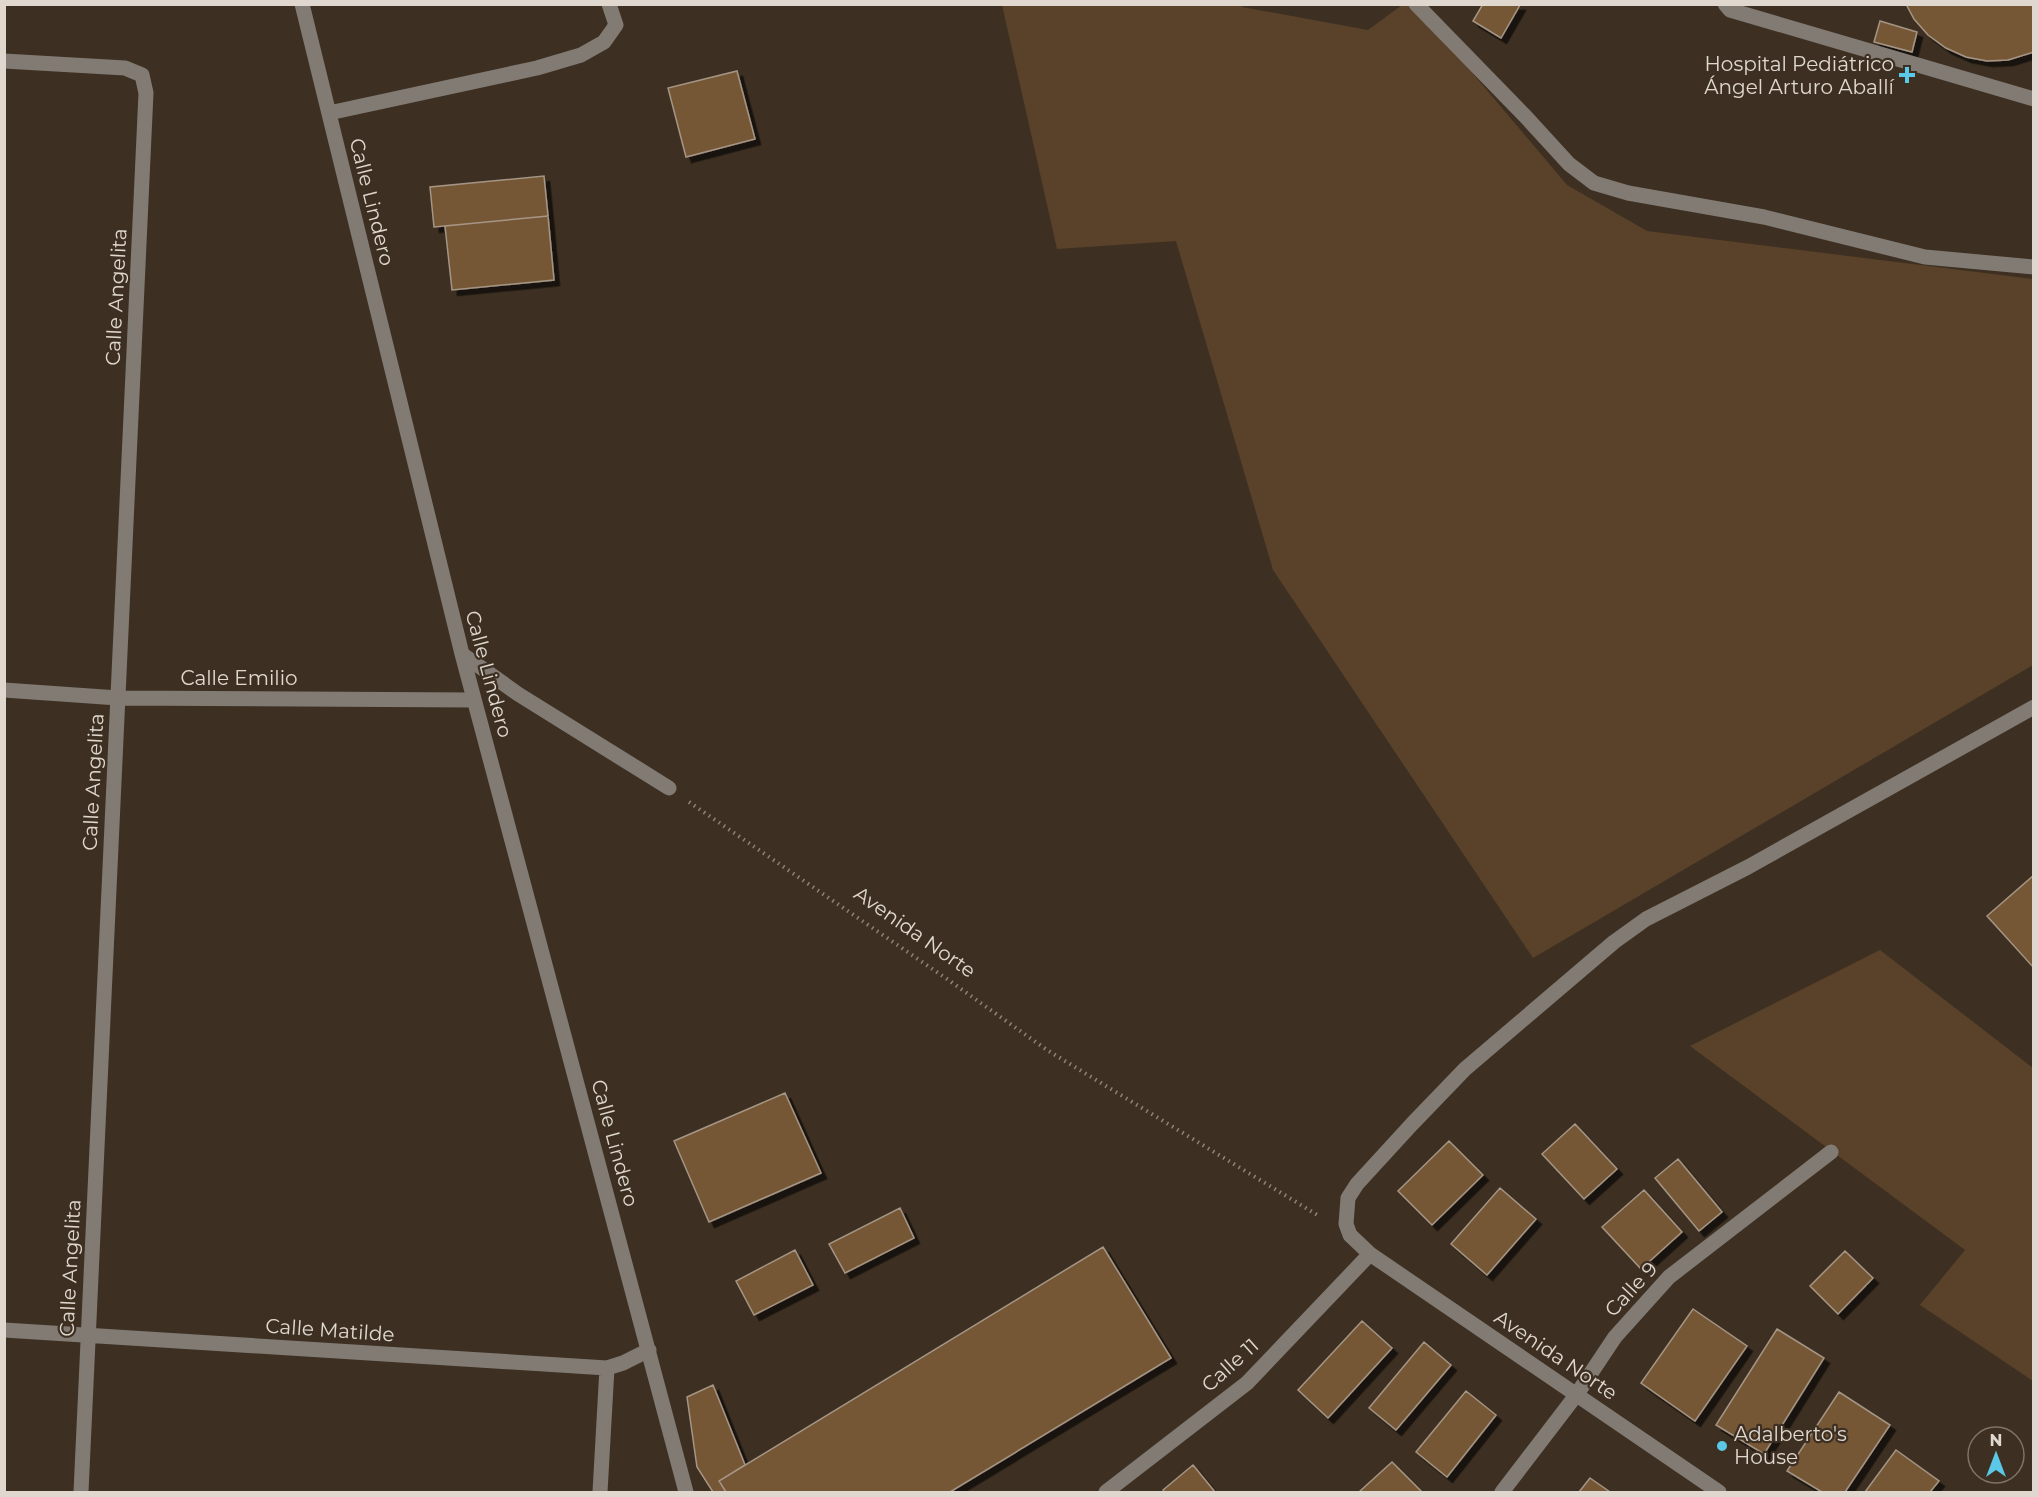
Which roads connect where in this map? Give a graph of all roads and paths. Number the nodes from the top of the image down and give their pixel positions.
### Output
1 (302, 4) edge
2 (609, 4) edge
3 (1416, 4) edge
4 (1725, 4) edge
5 (4, 61) edge
6 (2034, 99) edge
7 (329, 113) junction
8 (2034, 267) edge
9 (462, 654) junction
10 (4, 690) edge
11 (118, 698) junction
12 (474, 700) junction
13 (2034, 707) edge
14 (669, 789) joint
15 (1831, 1152) dead end
16 (1350, 1235) junction
17 (1370, 1254) junction
18 (4, 1330) edge
19 (88, 1336) junction
20 (649, 1350) junction
21 (607, 1368) junction
22 (1576, 1394) junction
23 (81, 1492) edge
24 (600, 1492) edge
25 (686, 1492) edge
26 (1106, 1492) edge
27 (1502, 1492) edge
28 (1719, 1492) edge

1 - 7 street, Calle Lindero
2 - 7 street
3 - 8 street
4 - 6 street
5 - 11 street, Calle Angelita
7 - 9 street, Calle Lindero
9 - 12 street, Calle Lindero
9 - 14 street
10 - 11 street, Calle Emilio
11 - 12 street, Calle Emilio
11 - 19 street, Calle Angelita
12 - 20 street, Calle Lindero
13 - 16 street
14 - 16 path, Avenida Norte
15 - 22 street, Calle 9
16 - 17 street, Avenida Norte
17 - 22 street, Avenida Norte
17 - 26 street, Calle 11
18 - 19 street, Calle Matilde
19 - 21 street, Calle Matilde
19 - 23 street, Calle Angelita
20 - 21 street, Calle Matilde
20 - 25 street, Calle Lindero
21 - 24 street
22 - 27 street, Calle 9
22 - 28 street, Avenida Norte

